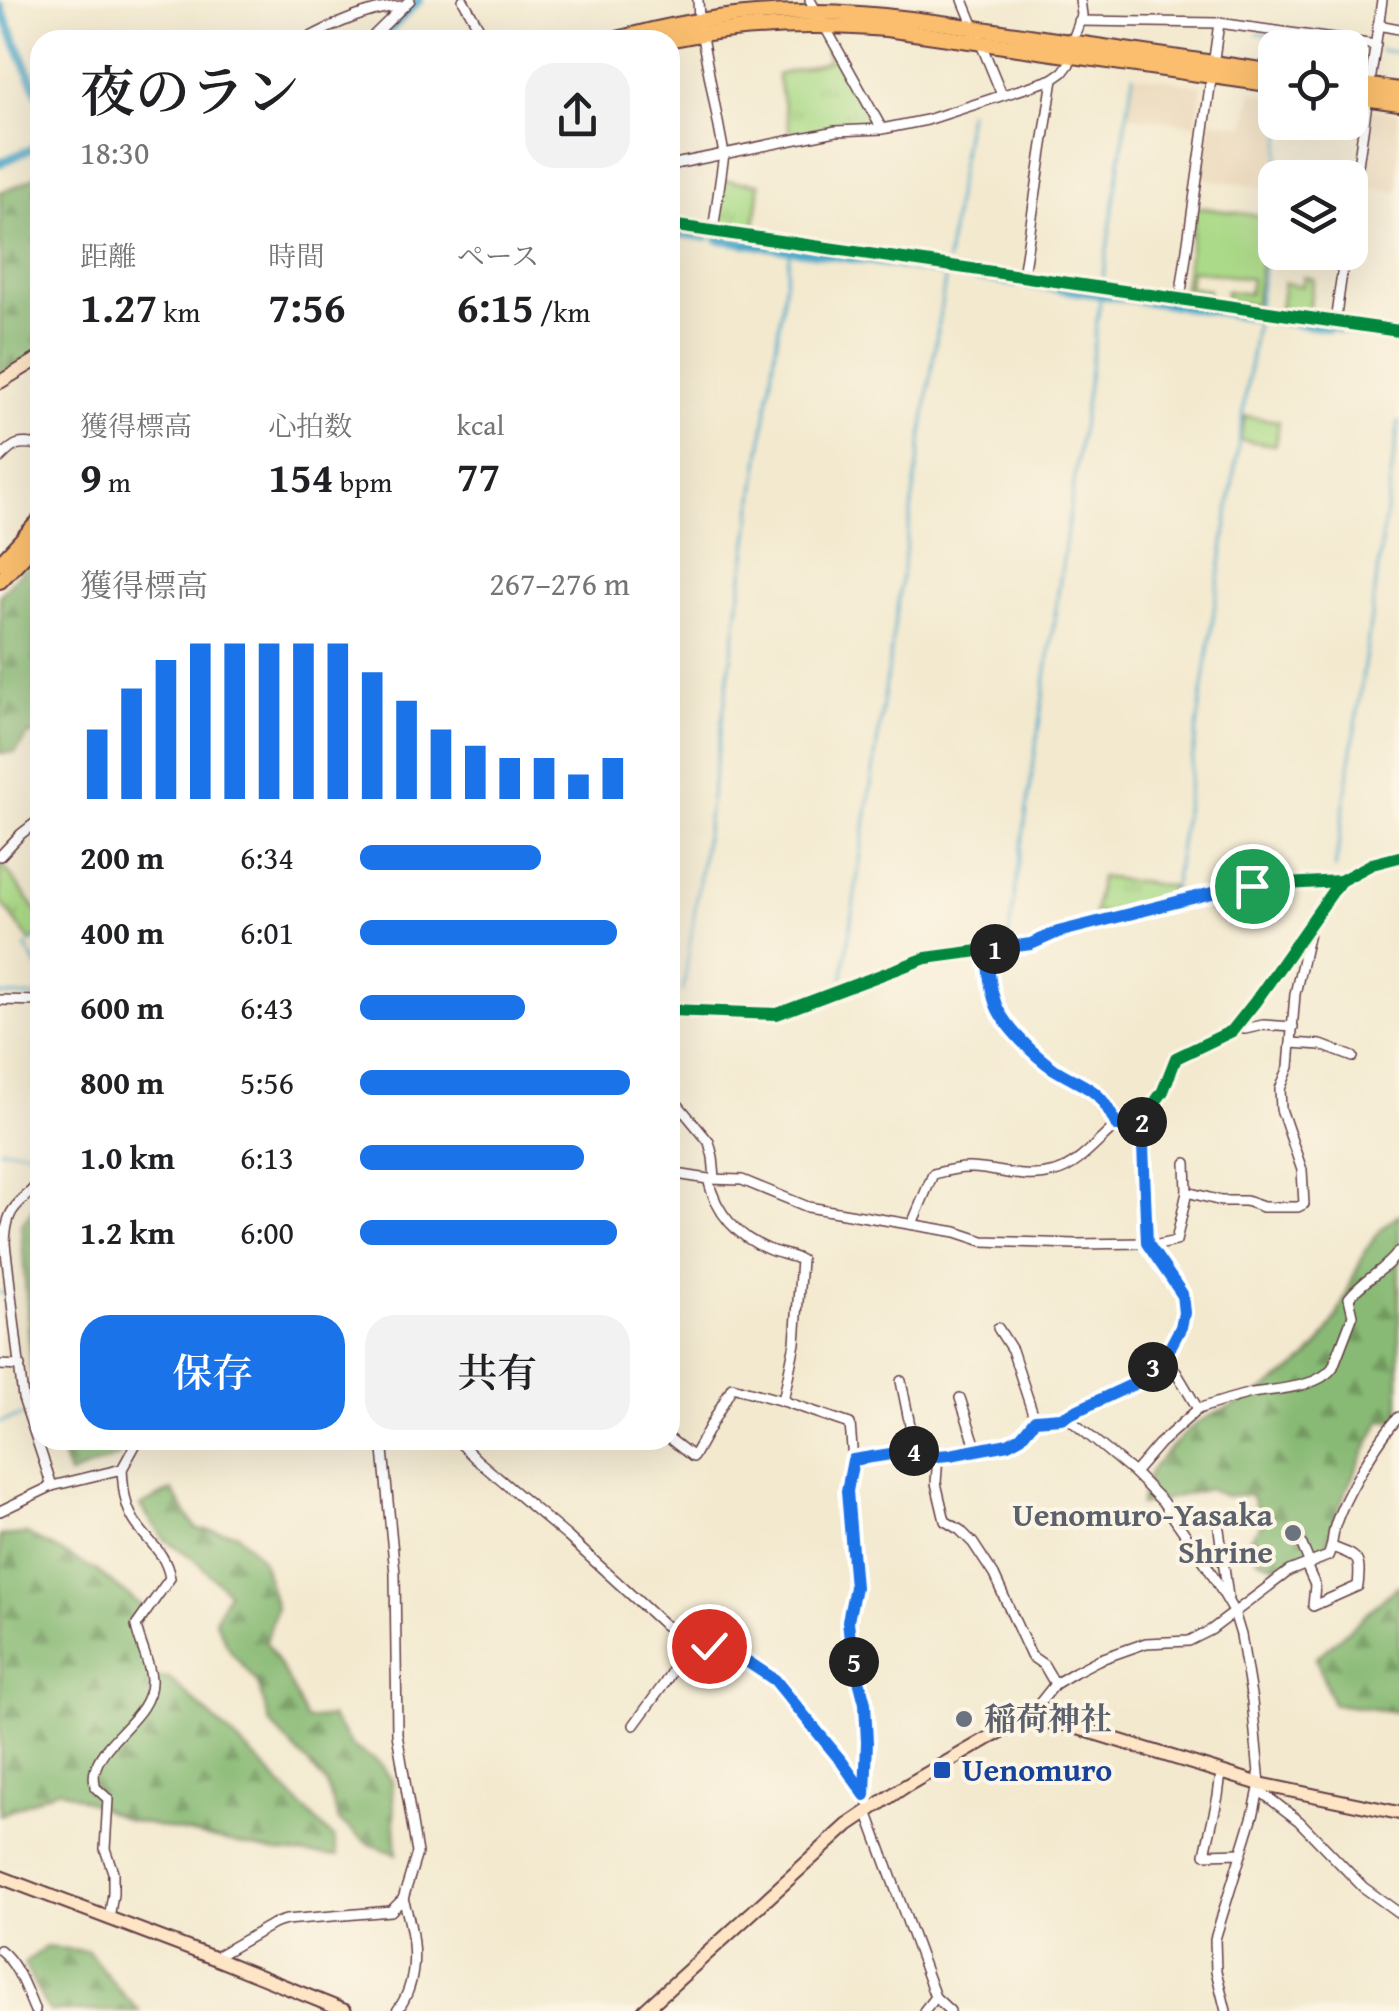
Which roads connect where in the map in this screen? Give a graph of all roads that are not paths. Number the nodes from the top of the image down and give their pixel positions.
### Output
1 (463, 0) edge
2 (698, 0) edge
3 (963, 0) edge
4 (1080, 0) edge
5 (1382, 0) edge
6 (407, 3) edge
7 (817, 12) edge
8 (1080, 22) junction
9 (1220, 23) junction
10 (1378, 26) junction
11 (700, 27) junction
12 (1399, 28) edge
13 (325, 30) edge
14 (379, 30) edge
15 (480, 30) edge
16 (680, 30) edge
17 (680, 35) edge
18 (978, 35) junction
19 (1376, 45) junction
20 (1071, 49) junction
21 (1213, 70) junction
22 (1258, 71) edge
23 (1054, 78) junction
24 (1258, 81) edge
25 (1399, 90) edge
26 (1368, 92) junction
27 (1002, 95) junction
28 (1399, 103) edge
29 (882, 129) junction
30 (724, 154) junction
31 (680, 164) edge
32 (680, 226) edge
33 (713, 231) junction
34 (1343, 270) edge
35 (1024, 276) junction
36 (1180, 299) junction
37 (1336, 322) junction
38 (1399, 331) edge
39 (30, 364) edge
40 (0, 382) edge
41 (30, 444) edge
42 (0, 458) edge
43 (30, 531) edge
44 (30, 549) edge
45 (0, 563) edge
46 (0, 581) edge
47 (30, 827) edge
48 (0, 856) edge
49 (1399, 857) edge
50 (1340, 881) junction
51 (1312, 920) junction
52 (986, 950) junction
53 (0, 1000) edge
54 (30, 1001) edge
55 (680, 1010) edge
56 (1293, 1027) junction
57 (1234, 1028) junction
58 (1292, 1043) junction
59 (1352, 1057) dead end
60 (680, 1107) edge
61 (1142, 1121) junction
62 (1117, 1126) junction
63 (1186, 1163) dead end
64 (680, 1174) edge
65 (711, 1178) junction
66 (30, 1191) edge
67 (1187, 1192) junction
68 (912, 1224) junction
69 (1148, 1245) junction
70 (1399, 1251) edge
71 (998, 1328) dead end
72 (1166, 1355) junction
73 (0, 1366) edge
74 (20, 1366) junction
75 (900, 1381) dead end
76 (960, 1398) dead end
77 (783, 1401) junction
78 (1198, 1409) junction
79 (1068, 1414) junction
80 (1399, 1418) edge
81 (30, 1419) edge
82 (1035, 1420) junction
83 (680, 1447) edge
84 (40, 1450) edge
85 (132, 1450) edge
86 (383, 1450) edge
87 (467, 1450) edge
88 (916, 1450) junction
89 (977, 1450) junction
90 (938, 1456) junction
91 (853, 1460) junction
92 (122, 1469) junction
93 (1134, 1472) junction
94 (52, 1486) junction
95 (0, 1511) edge
96 (1217, 1514) dead end
97 (1302, 1545) dead end
98 (1332, 1547) junction
99 (1308, 1564) junction
100 (1232, 1608) junction
101 (691, 1639) junction
102 (1055, 1684) junction
103 (1024, 1723) junction
104 (634, 1726) dead end
105 (1221, 1773) junction
106 (1260, 1787) junction
107 (868, 1805) junction
108 (1399, 1813) edge
109 (1242, 1853) junction
110 (0, 1877) edge
111 (403, 1899) junction
112 (1399, 1913) edge
113 (109, 1919) junction
114 (0, 1950) edge
115 (214, 1958) junction
116 (935, 1996) junction
117 (34, 2011) edge
118 (346, 2011) edge
119 (397, 2011) edge
120 (644, 2011) edge
121 (924, 2011) edge
122 (950, 2011) edge
123 (1226, 2011) edge

1 - 15 street
2 - 11 street
3 - 18 street
4 - 8 street
5 - 10 street
6 - 13 street
6 - 14 street
7 - 11 main road
7 - 18 main road
7 - 29 street
8 - 9 street
8 - 20 street
9 - 19 street
9 - 21 street
10 - 12 street
10 - 19 street
11 - 16 main road
11 - 17 main road
11 - 30 street
18 - 20 main road
18 - 27 street
19 - 26 street
20 - 21 main road
20 - 23 street
21 - 22 main road
21 - 24 main road
21 - 36 street
23 - 27 street
23 - 35 street
25 - 26 main road
26 - 28 main road
27 - 29 street
29 - 30 street
30 - 31 street
30 - 33 street
32 - 33 street
33 - 35 street
34 - 37 street
35 - 36 street
36 - 37 street
37 - 38 street
39 - 40 main road
41 - 42 street
43 - 45 main road
44 - 46 main road
47 - 48 street
49 - 50 street
50 - 51 street
50 - 52 street
51 - 56 street
51 - 57 street
52 - 55 street
52 - 62 street
53 - 54 street
56 - 57 street
56 - 58 street
57 - 61 street
58 - 59 street
58 - 67 street
60 - 65 street
61 - 62 street
61 - 69 street
62 - 68 street
63 - 67 street
64 - 65 street
65 - 68 street
65 - 77 street
66 - 74 street
67 - 69 street
68 - 69 street
69 - 72 street
70 - 78 street
71 - 82 street
72 - 78 street
72 - 79 street
73 - 74 street
74 - 81 street
75 - 88 street
76 - 89 street
77 - 83 street
77 - 91 street
78 - 93 street
79 - 82 street
79 - 93 street
80 - 98 street
82 - 89 street
84 - 94 street
85 - 92 street
86 - 111 street
87 - 101 street
88 - 90 street
88 - 91 street
89 - 90 street
90 - 102 street
91 - 107 street
92 - 94 street
92 - 113 street
93 - 100 street
94 - 95 street
96 - 100 street
97 - 99 street
98 - 99 street
98 - 99 street
99 - 100 street
100 - 102 street
100 - 106 street
101 - 104 street
101 - 107 street
102 - 103 street
103 - 105 main road
103 - 107 main road
105 - 106 main road
105 - 109 street
106 - 108 main road
106 - 109 street
106 - 112 street
107 - 116 street
107 - 120 main road
109 - 123 street
110 - 113 main road
111 - 115 street
111 - 119 street
113 - 115 main road
114 - 117 street
115 - 118 main road
116 - 121 street
116 - 122 street

